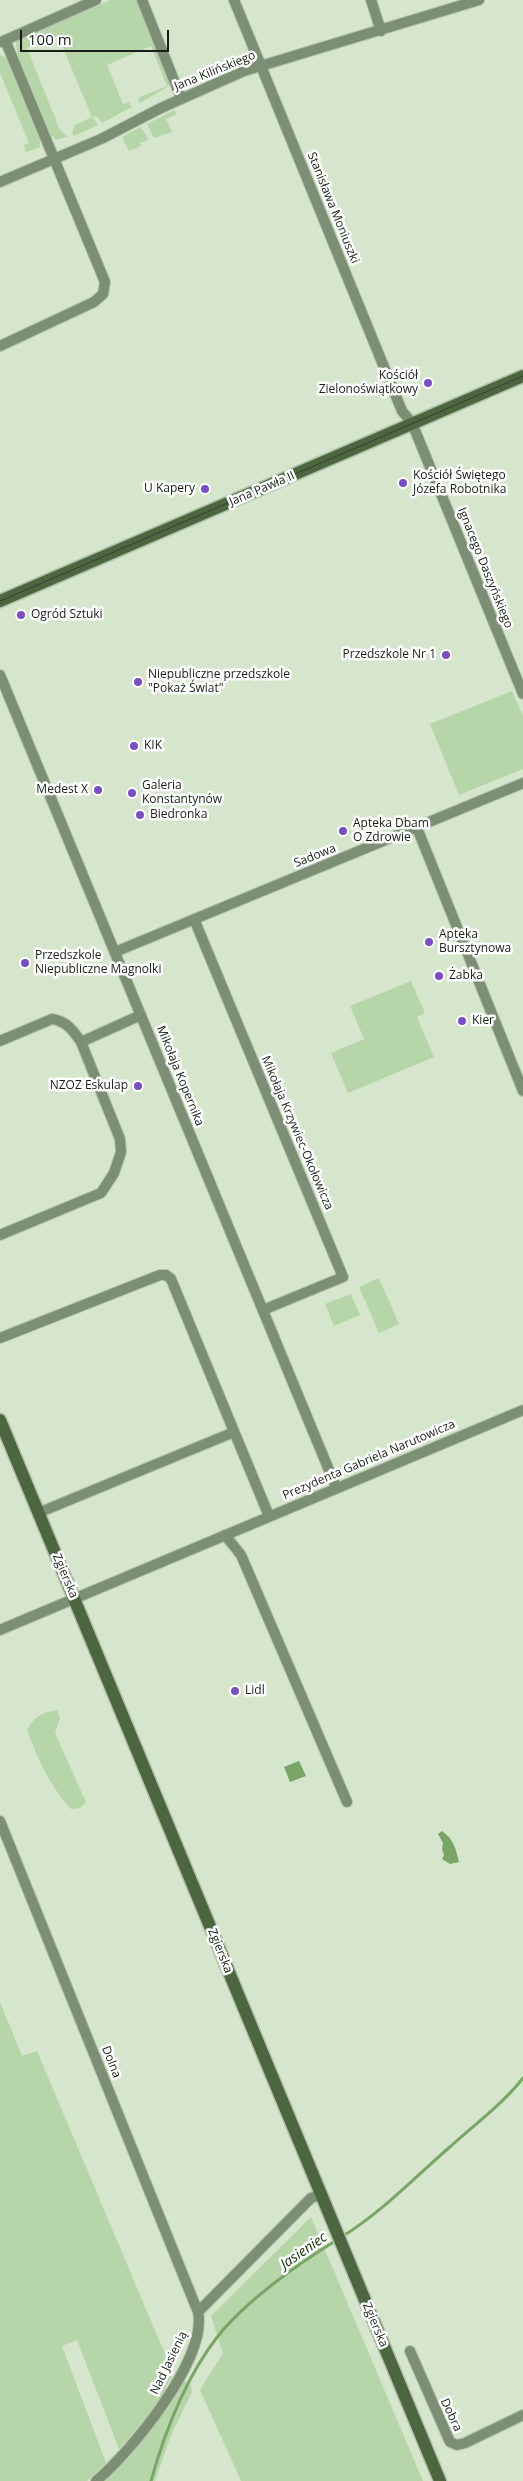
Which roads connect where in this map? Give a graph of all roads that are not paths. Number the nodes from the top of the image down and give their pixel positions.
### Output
1 (96, 0) edge
2 (142, 0) edge
3 (234, 0) edge
4 (371, 0) edge
5 (479, 0) edge
6 (380, 31) junction
7 (3, 41) edge
8 (260, 66) junction
9 (181, 98) junction
10 (55, 159) junction
11 (0, 182) edge
12 (0, 346) edge
13 (523, 376) edge
14 (412, 423) junction
15 (0, 601) edge
16 (0, 675) edge
17 (523, 694) edge
18 (523, 783) edge
19 (417, 828) junction
20 (194, 919) junction
21 (115, 952) junction
22 (141, 1015) junction
23 (0, 1041) edge
24 (81, 1042) junction
25 (523, 1091) edge
26 (0, 1235) edge
27 (263, 1310) junction
28 (0, 1338) edge
29 (523, 1410) edge
30 (0, 1420) edge
31 (234, 1432) junction
32 (336, 1487) junction
33 (38, 1513) junction
34 (269, 1516) junction
35 (225, 1535) junction
36 (74, 1598) junction
37 (0, 1630) edge
38 (347, 1802) dead end
39 (0, 1822) edge
40 (320, 2195) junction
41 (198, 2312) junction
42 (410, 2352) dead end
43 (523, 2415) edge
44 (96, 2481) edge
45 (440, 2481) edge

1 - 7 street
2 - 9 street
3 - 8 street, Stanisława Moniuszki
4 - 6 street
5 - 6 street, Jana Kilińskiego
6 - 8 street, Jana Kilińskiego
7 - 10 street
8 - 9 street, Jana Kilińskiego
8 - 14 street, Stanisława Moniuszki
9 - 10 street, Jana Kilińskiego
10 - 11 street, Jana Kilińskiego
10 - 12 street
13 - 14 main road, Jana Pawła II
14 - 15 main road, Jana Pawła II
14 - 17 street, Ignacego Daszyńskiego
16 - 21 street, Mikołaja Kopernika
18 - 19 street, Sadowa
19 - 20 street, Sadowa
19 - 25 street
20 - 21 street, Sadowa
20 - 27 street, Mikołaja Krzywiec-Okołowicza
21 - 22 street, Mikołaja Kopernika
22 - 24 street
22 - 27 street, Mikołaja Kopernika
23 - 24 street
24 - 26 street
27 - 32 street, Mikołaja Kopernika
28 - 31 street
29 - 32 street, Prezydenta Gabriela Narutowicza
30 - 33 main road, Zgierska
31 - 33 street
31 - 34 street
32 - 34 street, Prezydenta Gabriela Narutowicza
33 - 36 main road, Zgierska
34 - 35 street, Prezydenta Gabriela Narutowicza
35 - 36 street, Prezydenta Gabriela Narutowicza
35 - 38 street
36 - 37 street, Prezydenta Gabriela Narutowicza
36 - 40 main road, Zgierska
39 - 41 street, Dolna
40 - 41 street
40 - 45 main road, Zgierska
41 - 44 street, Nad Jasienią
42 - 43 street, Dobra

